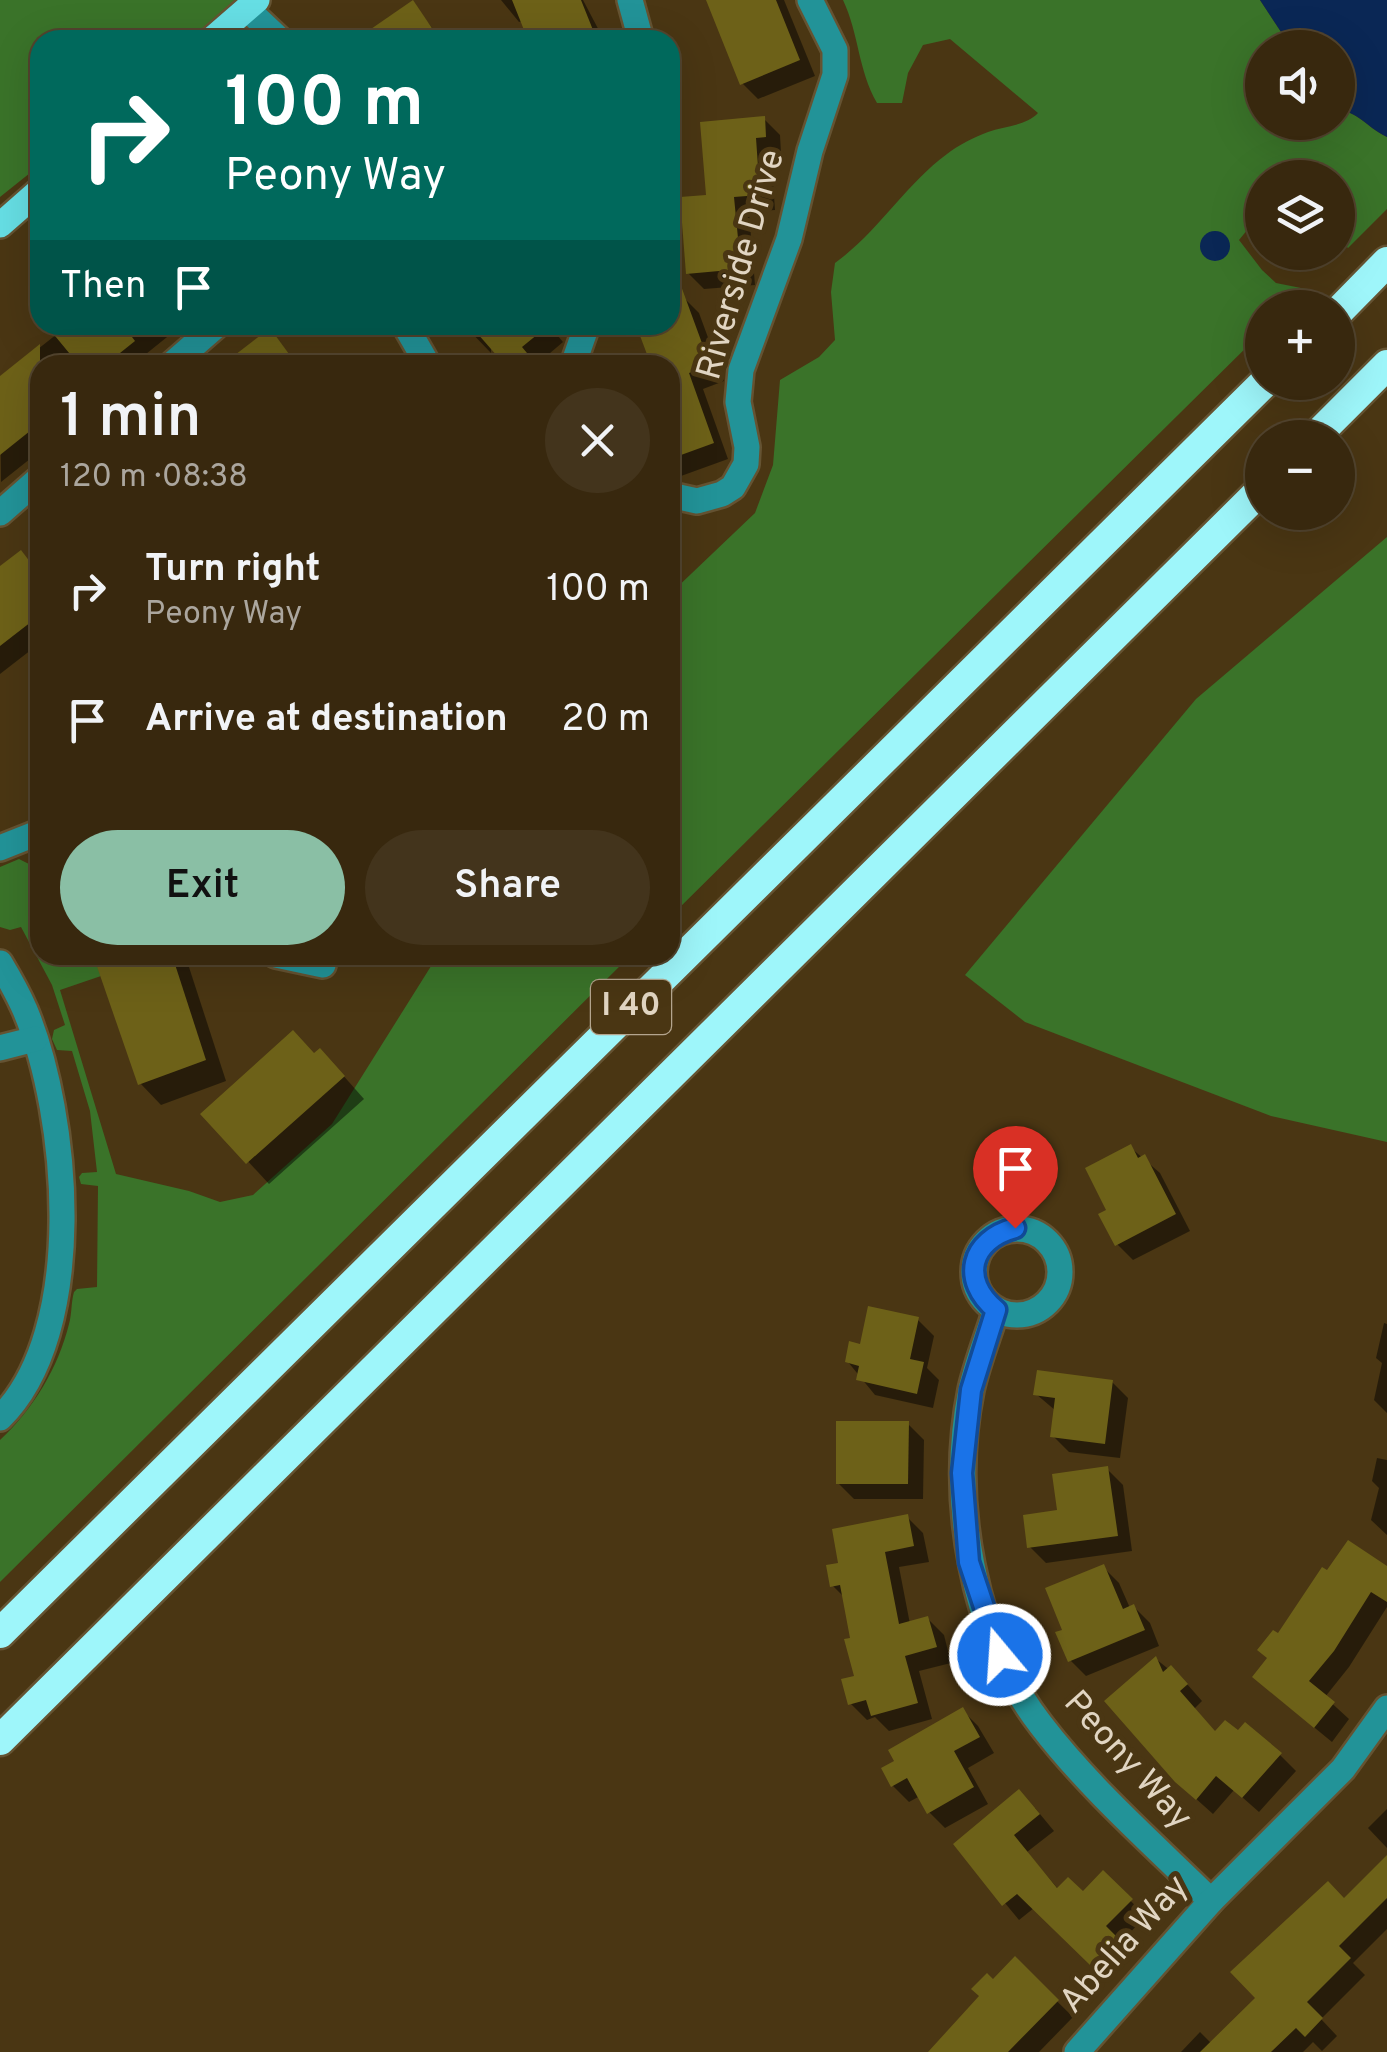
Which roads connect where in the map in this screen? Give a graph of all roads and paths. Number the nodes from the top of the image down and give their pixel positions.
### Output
1 (630, 0) edge
2 (810, 0) edge
3 (252, 4) edge
4 (222, 30) edge
5 (272, 30) edge
6 (638, 30) edge
7 (30, 199) edge
8 (0, 225) edge
9 (1387, 262) edge
10 (1355, 295) edge
11 (206, 335) edge
12 (182, 355) edge
13 (1387, 364) edge
14 (1247, 400) edge
15 (1332, 420) edge
16 (30, 487) edge
17 (680, 497) edge
18 (1245, 506) edge
19 (0, 513) edge
20 (30, 836) edge
21 (0, 848) edge
22 (680, 961) edge
23 (0, 963) edge
24 (319, 965) edge
25 (676, 965) edge
26 (323, 966) dead end
27 (35, 1039) junction
28 (0, 1048) edge
29 (996, 1310) dead end
30 (0, 1418) edge
31 (0, 1634) edge
32 (1387, 1708) edge
33 (0, 1740) edge
34 (1211, 1901) junction
35 (1077, 2052) edge

1 - 6 street
2 - 17 street, Riverside Drive
3 - 4 main road
3 - 5 street
7 - 8 main road
9 - 10 highway
11 - 12 street
13 - 15 highway
14 - 22 highway, I 40
16 - 19 street
18 - 33 highway, I 40
20 - 21 street
23 - 27 street
24 - 26 street
25 - 31 highway, I 40
27 - 28 street
27 - 30 street
29 - 34 street, Peony Way
32 - 34 street, Abelia Way
34 - 35 street, Abelia Way

